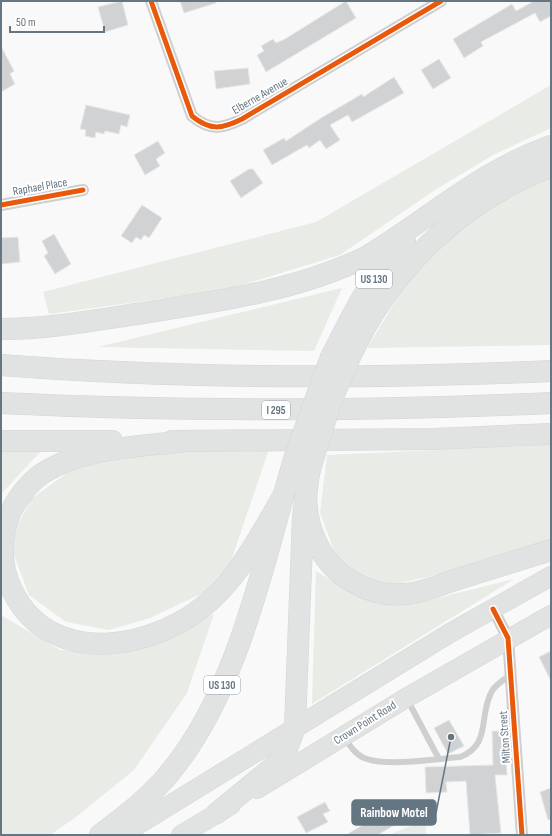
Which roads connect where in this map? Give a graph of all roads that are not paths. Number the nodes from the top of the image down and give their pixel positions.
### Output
1 (151, 1) edge
2 (441, 1) edge
3 (551, 146) edge
4 (551, 167) edge
5 (83, 190) dead end
6 (1, 205) edge
7 (434, 211) junction
8 (1, 329) edge
9 (341, 357) junction
10 (551, 358) edge
11 (1, 365) edge
12 (551, 371) edge
13 (434, 376) junction
14 (1, 403) edge
15 (551, 403) edge
16 (551, 434) edge
17 (1, 441) edge
18 (185, 441) junction
19 (305, 453) junction
20 (308, 481) junction
21 (282, 498) junction
22 (551, 550) edge
23 (551, 576) edge
24 (492, 609) junction
25 (551, 615) edge
26 (508, 638) junction
27 (510, 675) junction
28 (406, 698) junction
29 (296, 727) junction
30 (343, 736) junction
31 (439, 759) junction
32 (217, 813) junction
33 (192, 832) edge
34 (100, 835) edge
35 (121, 835) edge
36 (522, 835) edge

1 - 2 street, Elberne Avenue
3 - 7 highway, US 130
4 - 9 highway
5 - 6 street, Raphael Place
7 - 8 highway
7 - 9 highway, US 130
9 - 19 highway, bridge
10 - 13 highway
11 - 13 highway
12 - 13 highway
14 - 15 highway, I 295
16 - 18 highway
17 - 18 highway
18 - 21 highway
19 - 20 highway
19 - 21 highway, US 130
20 - 22 highway
20 - 29 highway
21 - 34 highway, US 130
23 - 24 highway
24 - 26 street
24 - 29 highway
25 - 26 highway, Crown Point Road
26 - 27 street, Milton Street
26 - 28 highway, Crown Point Road
27 - 31 lane
27 - 36 street, Milton Street
28 - 30 highway, Crown Point Road
28 - 31 lane
29 - 32 highway
29 - 35 highway
30 - 31 lane
30 - 32 highway, Crown Point Road
32 - 33 highway, Crown Point Road

